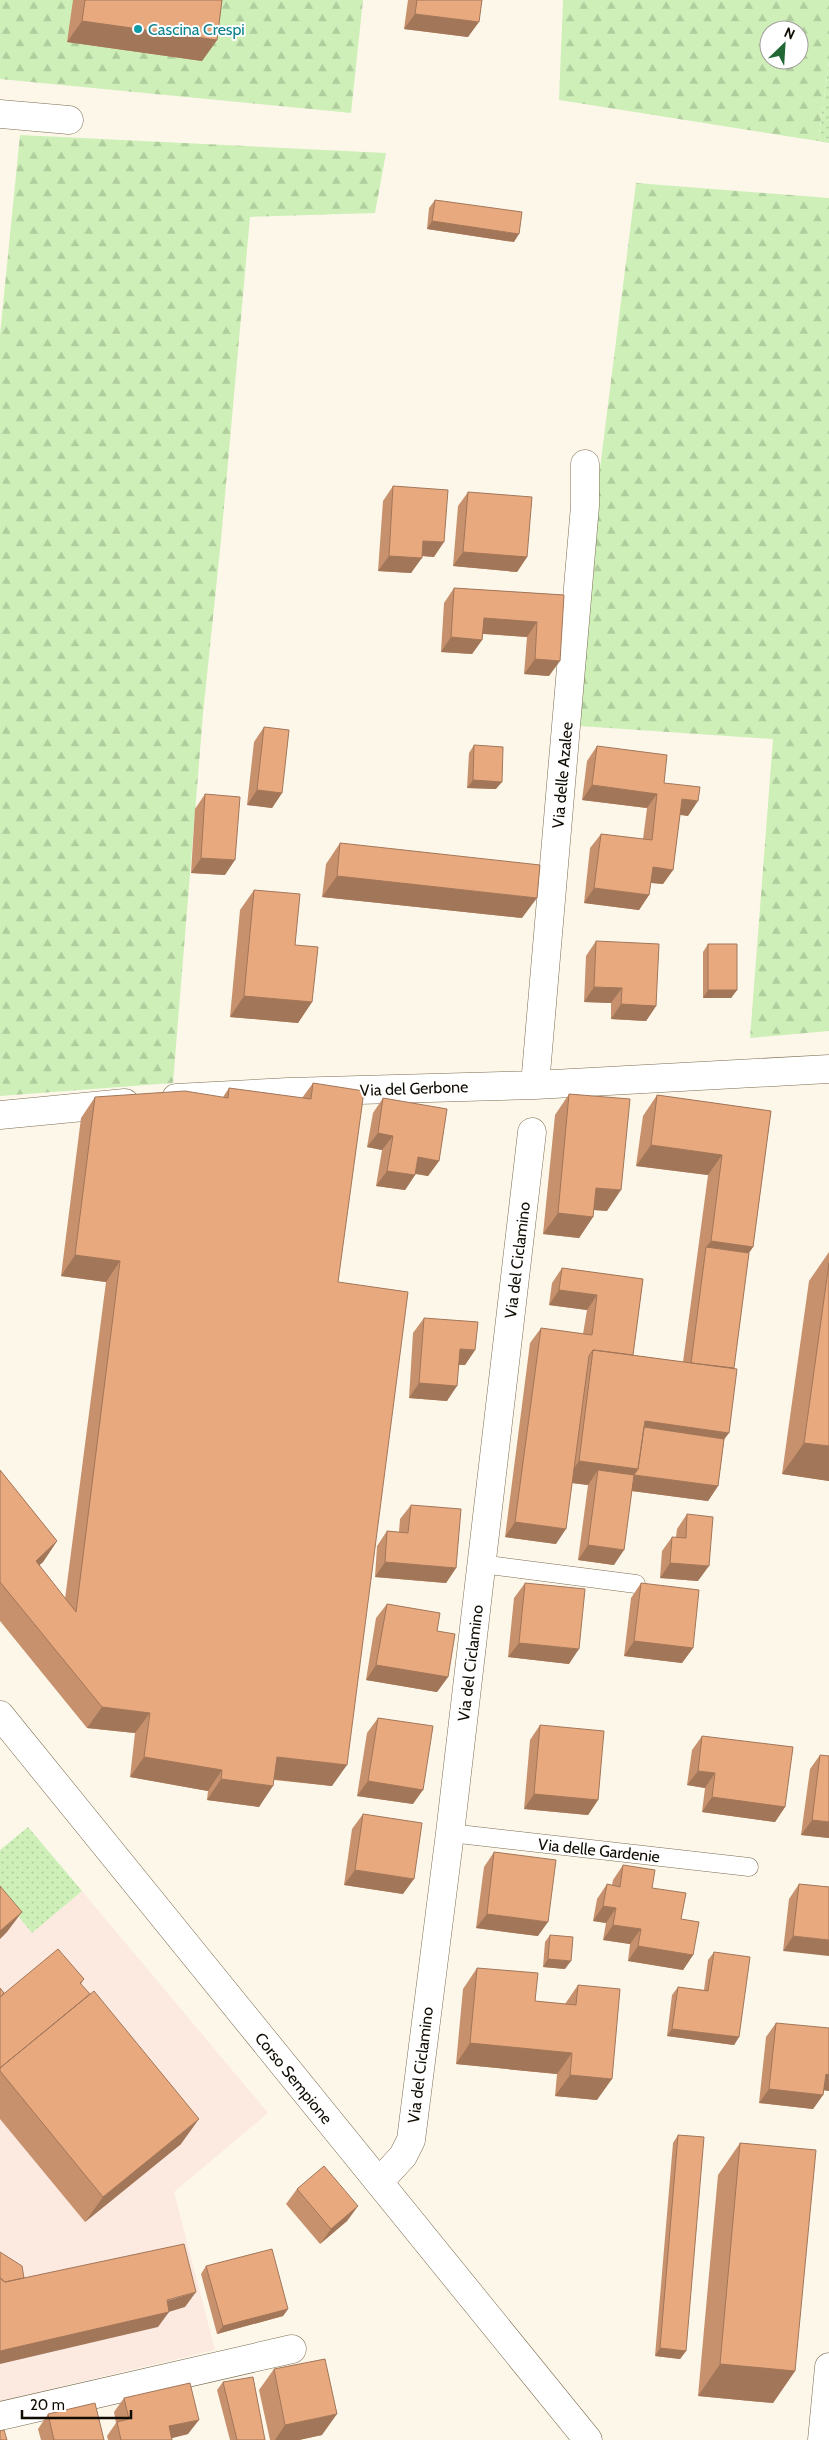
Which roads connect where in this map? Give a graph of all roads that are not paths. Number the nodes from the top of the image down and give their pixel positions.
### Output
1 (0, 114) edge
2 (69, 120) dead end
3 (585, 464) dead end
4 (829, 1069) edge
5 (535, 1085) junction
6 (0, 1116) edge
7 (532, 1132) dead end
8 (481, 1564) junction
9 (636, 1584) dead end
10 (0, 1715) edge
11 (450, 1834) junction
12 (749, 1867) dead end
13 (379, 2182) junction
14 (292, 2349) dead end
15 (829, 2367) edge
16 (0, 2416) edge
17 (588, 2440) edge
18 (822, 2440) edge

1 - 2 street
3 - 5 street, Via delle Azalee
4 - 5 street, Via del Gerbone
5 - 6 street, Via del Gerbone
7 - 8 street, Via del Ciclamino
8 - 9 lane
8 - 11 street, Via del Ciclamino
10 - 13 street, Corso Sempione
11 - 12 lane, Via delle Gardenie
11 - 13 street, Via del Ciclamino
13 - 17 street, Corso Sempione
14 - 16 street
15 - 18 street

